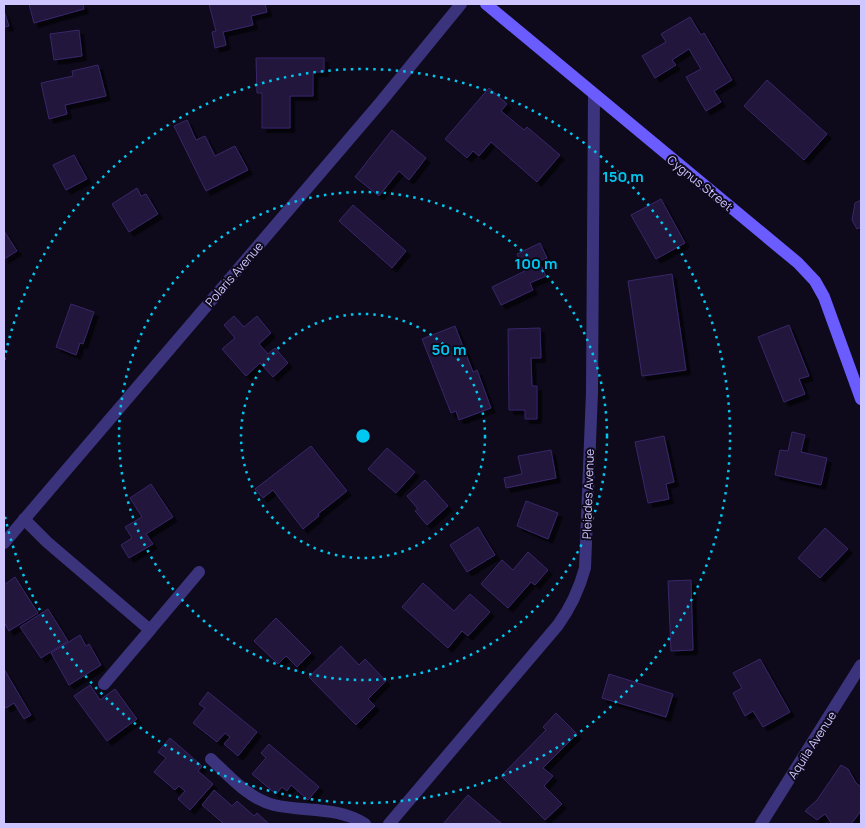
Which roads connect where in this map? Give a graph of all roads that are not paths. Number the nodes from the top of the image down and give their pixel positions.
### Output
1 (461, 4) edge
2 (486, 4) edge
3 (594, 95) junction
4 (861, 399) edge
5 (24, 519) junction
6 (4, 543) edge
7 (199, 572) dead end
8 (150, 630) junction
9 (861, 666) edge
10 (104, 684) dead end
11 (211, 760) dead end
12 (365, 824) edge
13 (389, 824) edge
14 (761, 824) edge

1 - 5 street, Polaris Avenue
2 - 3 street, Cygnus Street
3 - 4 street, Cygnus Street
3 - 13 street, Pleiades Avenue
5 - 6 street, Polaris Avenue
5 - 8 street
7 - 8 street
8 - 10 street
9 - 14 street, Aquila Avenue
11 - 12 street

